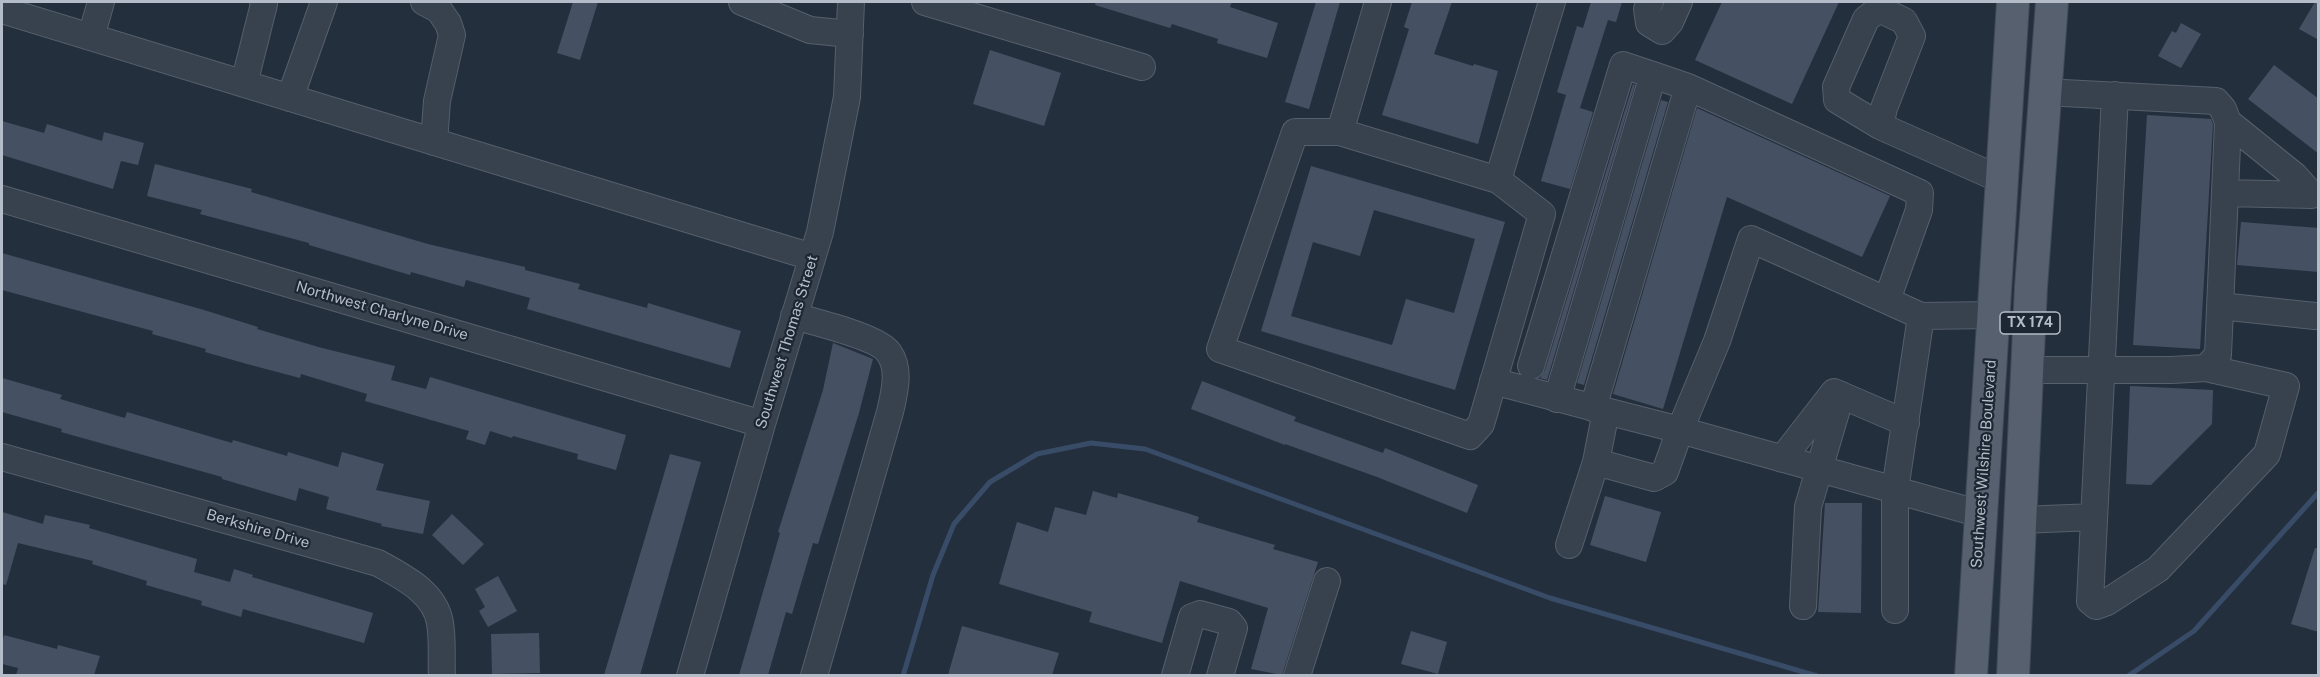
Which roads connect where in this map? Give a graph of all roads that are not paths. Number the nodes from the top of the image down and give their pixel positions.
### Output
1 (101, 2) edge
2 (262, 2) edge
3 (324, 2) edge
4 (424, 2) edge
5 (742, 2) edge
6 (851, 2) edge
7 (925, 2) edge
8 (1378, 2) edge
9 (1552, 2) edge
10 (1650, 2) edge
11 (1679, 2) edge
12 (2013, 2) edge
13 (2052, 2) edge
14 (1873, 5) edge
15 (2, 10) edge
16 (850, 34) junction
17 (91, 37) junction
18 (1142, 67) dead end
19 (1653, 75) junction
20 (244, 84) junction
21 (1688, 87) junction
22 (2044, 92) junction
23 (2115, 95) junction
24 (290, 98) junction
25 (2228, 122) junction
26 (1880, 126) junction
27 (1340, 132) junction
28 (434, 142) junction
29 (1498, 180) junction
30 (2002, 180) junction
31 (2225, 193) junction
32 (2, 199) edge
33 (812, 257) junction
34 (1887, 300) junction
35 (2220, 306) junction
36 (1993, 315) junction
37 (794, 316) junction
38 (1921, 316) junction
39 (2315, 316) dead end
40 (1991, 358) junction
41 (1532, 366) dead end
42 (2206, 368) junction
43 (2027, 370) junction
44 (2101, 370) junction
45 (1493, 381) junction
46 (1841, 395) junction
47 (1557, 399) junction
48 (1599, 409) junction
49 (762, 423) junction
50 (1906, 423) junction
51 (1680, 430) junction
52 (2, 457) edge
53 (1782, 459) junction
54 (1596, 462) junction
55 (1819, 469) junction
56 (1895, 490) junction
57 (2021, 510) junction
58 (1981, 514) junction
59 (2094, 517) junction
60 (1569, 545) dead end
61 (1327, 581) dead end
62 (1803, 606) dead end
63 (1895, 610) dead end
64 (2015, 644) junction
65 (1971, 672) edge
66 (442, 675) edge
67 (690, 675) edge
68 (814, 675) edge
69 (1175, 675) edge
70 (1220, 675) edge
71 (1296, 675) edge
72 (2013, 675) edge

1 - 17 street
2 - 20 street
3 - 24 street
4 - 28 street
5 - 16 street
6 - 16 street, Southwest Thomas Street
7 - 18 street
8 - 27 street
9 - 29 street
10 - 11 street
12 - 30 main road, Southwest Wilshire Boulevard / TX 174
13 - 22 main road, TX 174
14 - 26 street
14 - 26 street
15 - 17 street
16 - 33 street, Southwest Thomas Street
17 - 20 street
19 - 21 street
19 - 41 street
19 - 47 street
20 - 24 street
21 - 34 street
21 - 48 street
22 - 23 street
22 - 43 main road, TX 174
23 - 25 street
23 - 44 street
24 - 28 street
25 - 31 street
25 - 31 street
26 - 30 street
27 - 29 street
27 - 45 street
28 - 33 street
29 - 45 street
30 - 36 main road, Southwest Wilshire Boulevard / TX 174
31 - 35 street
32 - 49 street, Northwest Charlyne Drive
33 - 37 street, Southwest Thomas Street
34 - 38 street
34 - 51 street
35 - 39 street
35 - 42 street
36 - 38 street
36 - 40 main road, Southwest Wilshire Boulevard / TX 174
37 - 49 street, Southwest Thomas Street
37 - 68 street
38 - 50 street
40 - 57 main road
40 - 58 main road, Southwest Wilshire Boulevard / TX 174
42 - 44 street
42 - 59 street
43 - 44 street
43 - 57 main road, TX 174
44 - 59 street
45 - 47 street
46 - 50 street
46 - 53 street
46 - 55 street
47 - 48 street
48 - 51 street
48 - 54 street
49 - 67 street, Southwest Thomas Street
50 - 56 street
51 - 53 street
51 - 54 street
52 - 66 street, Berkshire Drive
53 - 55 street
54 - 60 street
55 - 56 street
55 - 62 street
56 - 58 street
56 - 63 street
57 - 59 street
57 - 64 main road, TX 174
58 - 64 main road
58 - 65 main road, Southwest Wilshire Boulevard / TX 174
61 - 71 street
64 - 72 main road, TX 174
69 - 70 street

